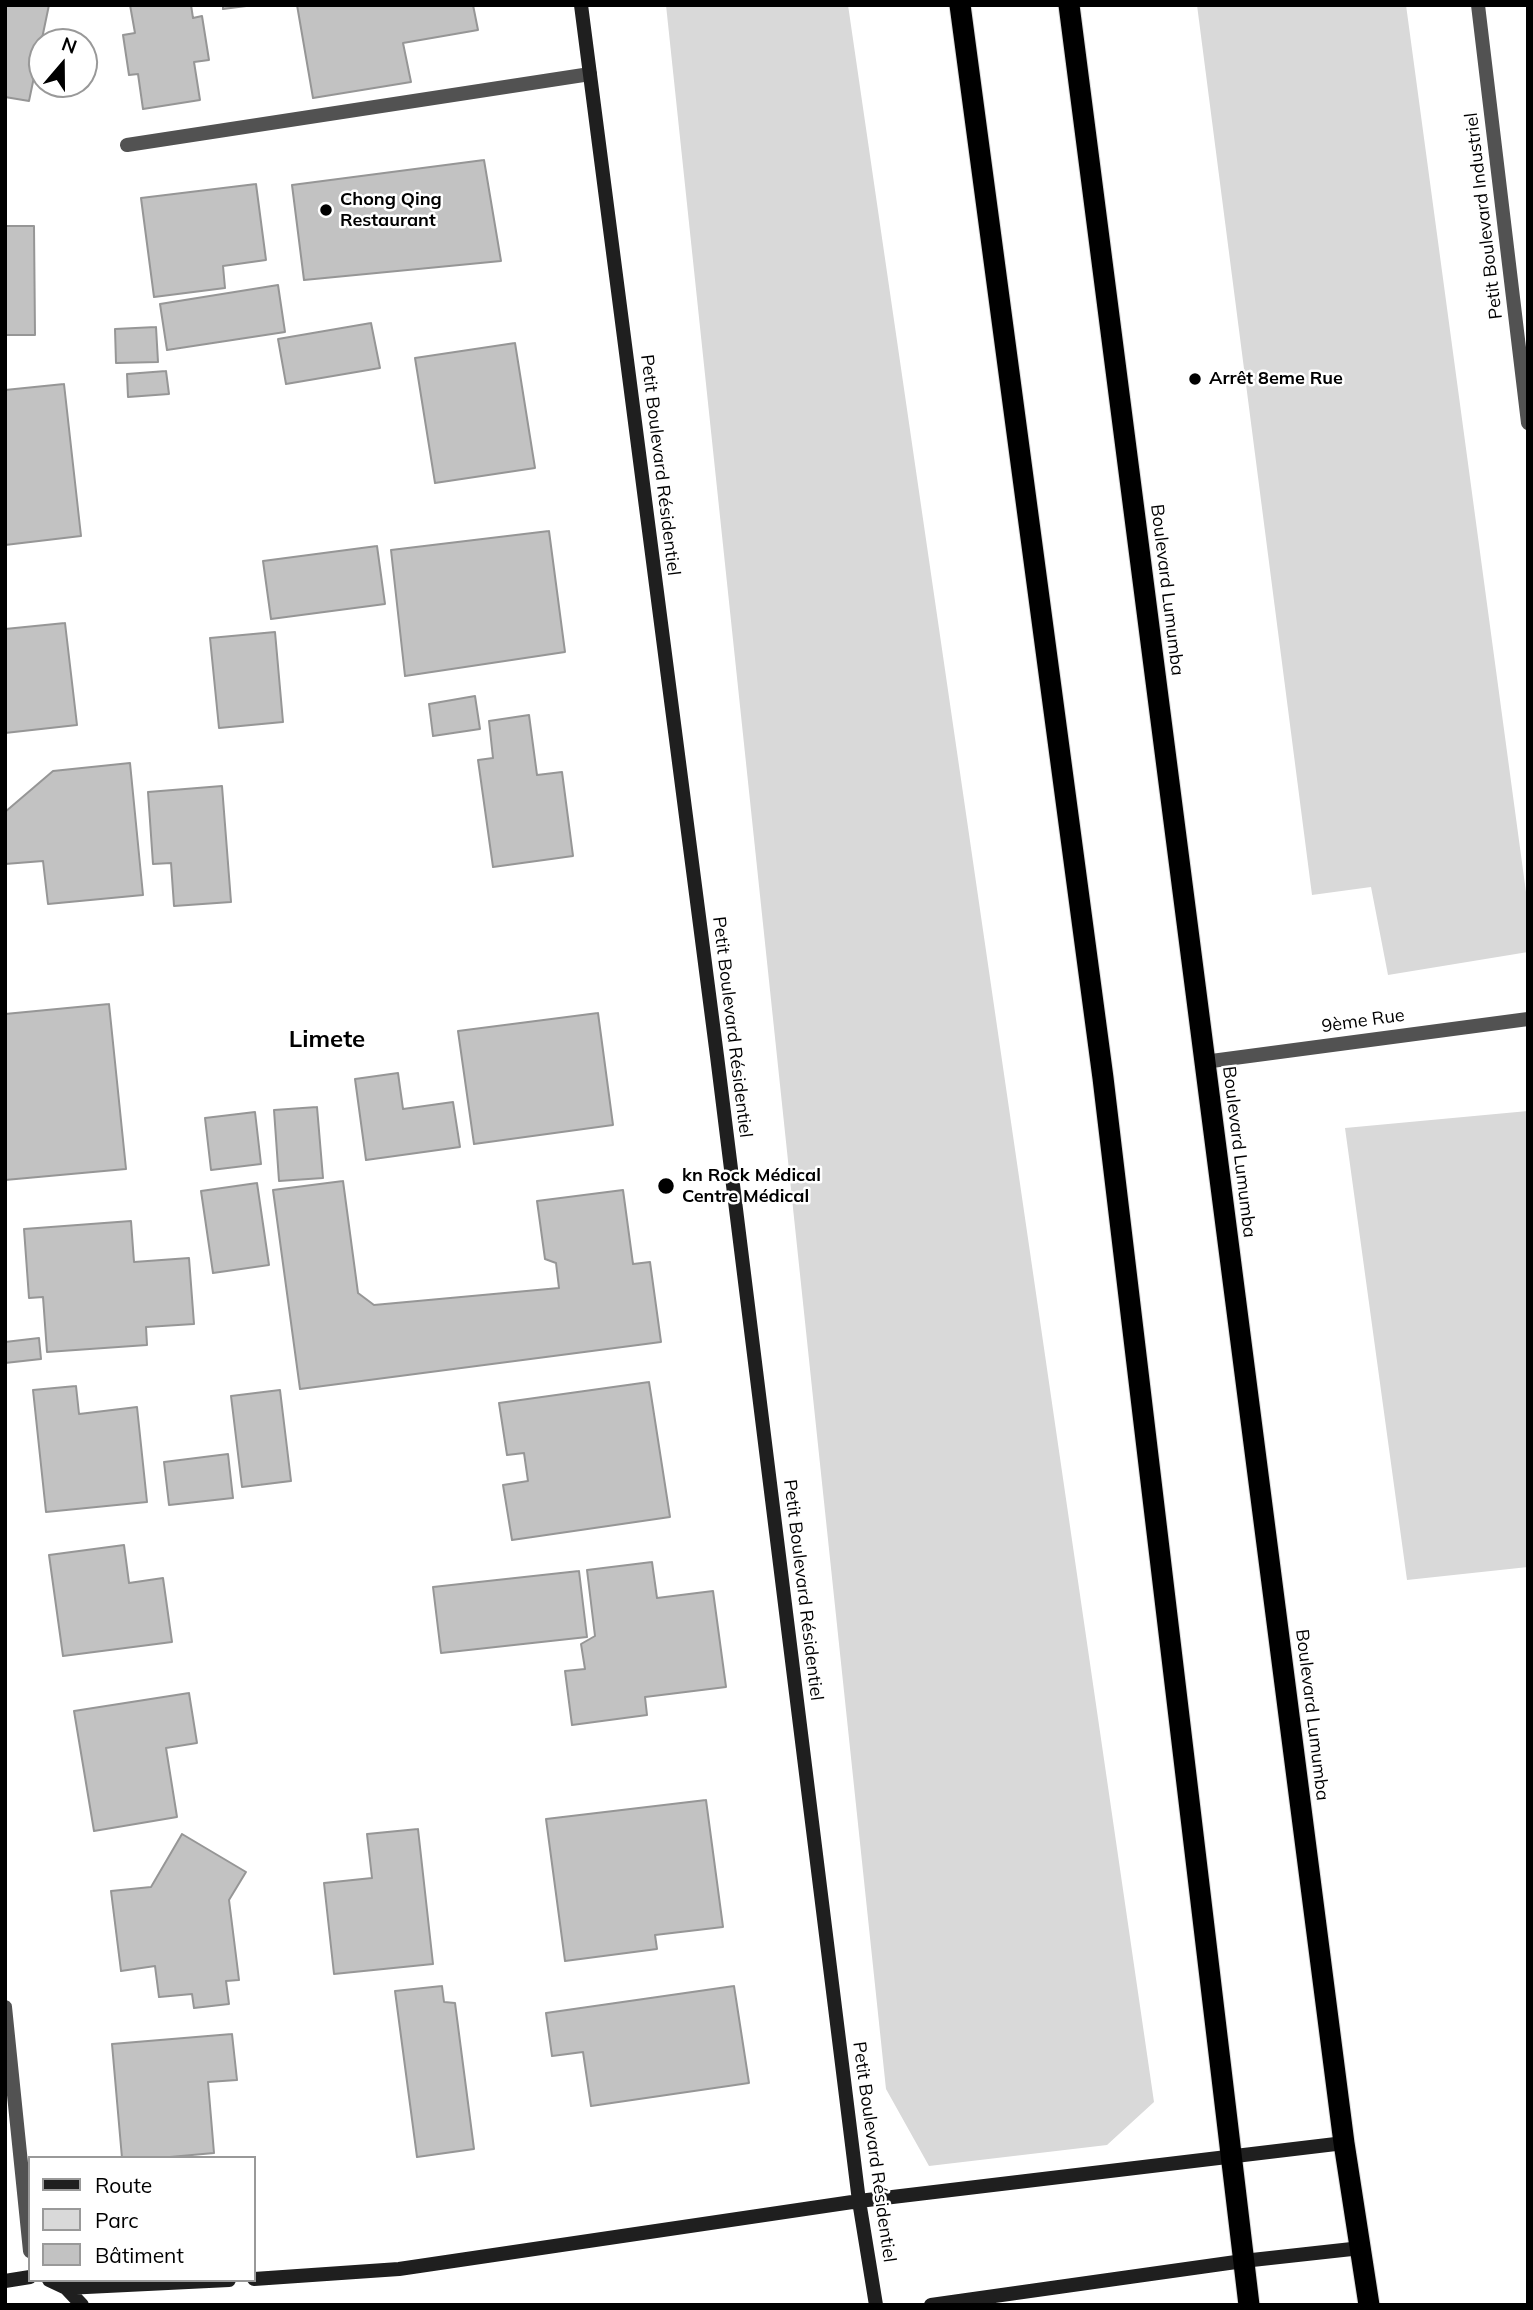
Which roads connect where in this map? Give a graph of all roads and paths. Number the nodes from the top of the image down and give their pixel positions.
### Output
1 (580, 5) edge
2 (960, 5) edge
3 (1069, 5) edge
4 (1478, 5) edge
5 (590, 74) junction
6 (127, 145) dead end
7 (1528, 423) edge
8 (1528, 1019) edge
9 (1204, 1062) junction
10 (5, 2007) edge
11 (1344, 2143) junction
12 (1231, 2156) junction
13 (859, 2201) junction
14 (28, 2231) edge
15 (1361, 2248) junction
16 (1243, 2262) junction
17 (28, 2277) edge
18 (256, 2278) edge
19 (5, 2281) edge
20 (53, 2282) edge
21 (188, 2282) edge
22 (66, 2288) junction
23 (82, 2305) edge
24 (876, 2305) edge
25 (931, 2305) edge
26 (1249, 2305) edge
27 (1368, 2305) edge

1 - 5 street, Petit Boulevard Résidentiel
2 - 12 highway
3 - 9 highway, Boulevard Lumumba
4 - 7 street, Petit Boulevard Industriel
5 - 6 street
5 - 13 street, Petit Boulevard Résidentiel
8 - 9 street, 9ème Rue
9 - 11 highway, Boulevard Lumumba
10 - 14 street
11 - 12 street
11 - 15 highway, Boulevard Lumumba
12 - 13 street
12 - 16 highway
13 - 18 street
13 - 24 street, Petit Boulevard Résidentiel
15 - 16 street
15 - 27 highway, Boulevard Lumumba
16 - 25 street
16 - 26 highway
17 - 19 street
20 - 22 street
21 - 22 street
22 - 23 street

